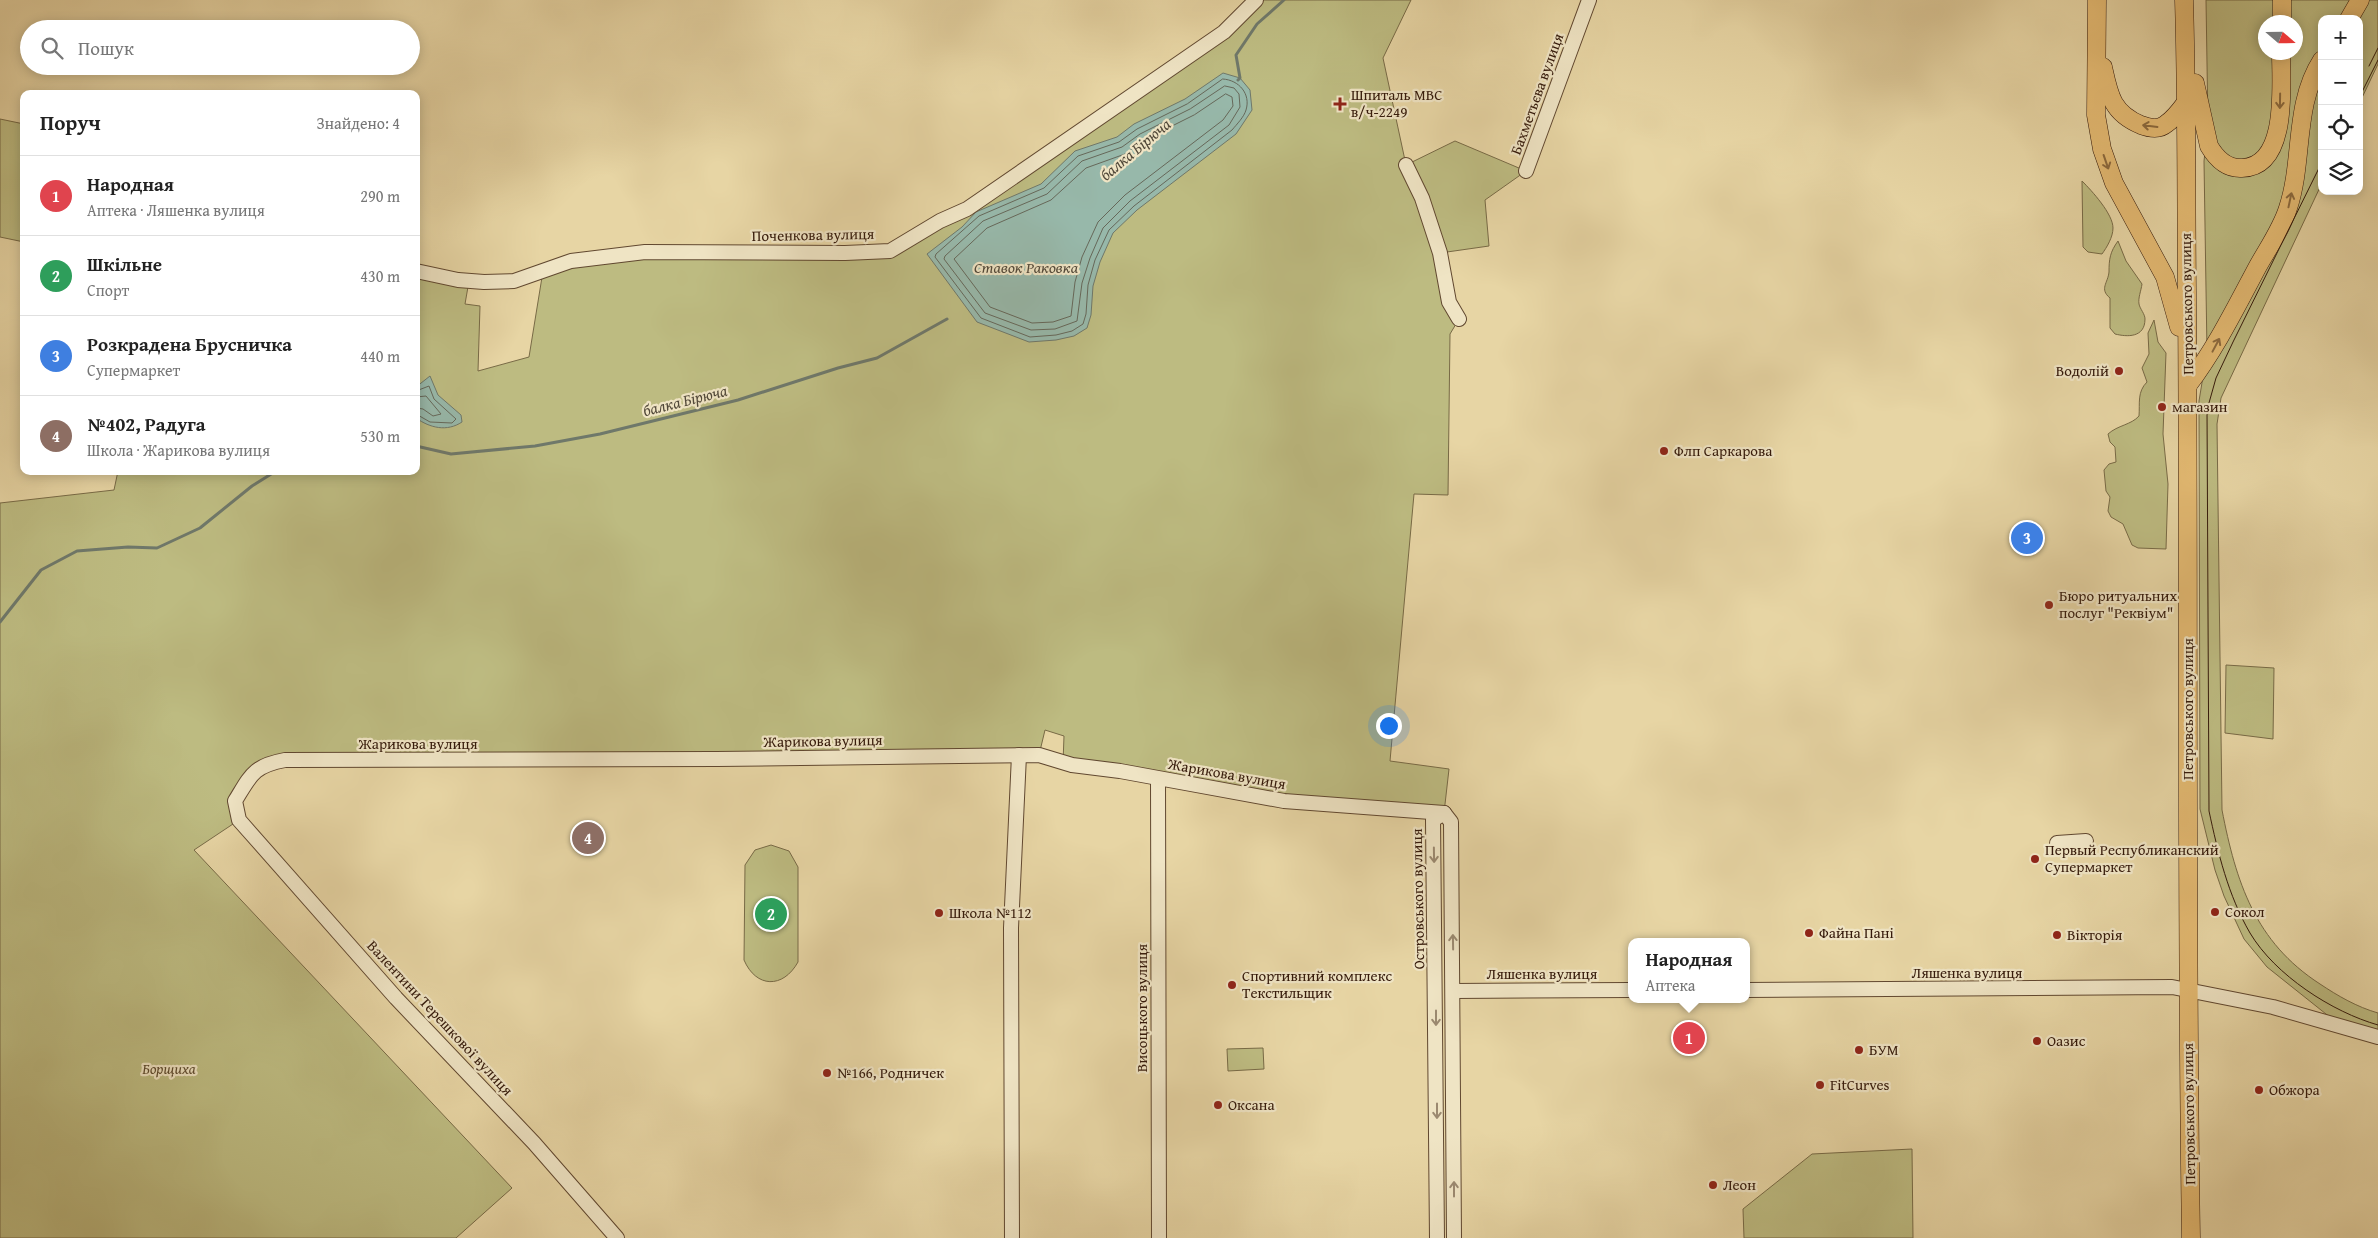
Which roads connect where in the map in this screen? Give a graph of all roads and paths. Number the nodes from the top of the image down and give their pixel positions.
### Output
1 (1256, 0) edge
2 (1589, 0) edge
3 (2097, 0) edge
4 (2184, 0) edge
5 (2282, 0) edge
6 (2360, 0) edge
7 (2282, 15) edge
8 (2351, 15) edge
9 (2098, 19) junction
10 (2185, 30) junction
11 (2281, 60) edge
12 (2318, 68) edge
13 (2187, 101) junction
14 (1406, 165) dead end
15 (1526, 171) dead end
16 (420, 272) edge
17 (1459, 319) dead end
18 (2188, 385) junction
19 (1019, 755) junction
20 (1158, 779) junction
21 (1444, 813) junction
22 (239, 820) joint
23 (2086, 841) dead end
24 (2057, 843) dead end
25 (1628, 990) edge
26 (1750, 990) edge
27 (2187, 990) junction
28 (1454, 991) junction
29 (2378, 1037) edge
30 (617, 1238) edge
31 (1012, 1238) edge
32 (1159, 1238) edge
33 (1438, 1238) edge
34 (1454, 1238) edge
35 (2192, 1238) edge

1 - 16 street, Поченкова вулиця
2 - 15 street, Бахметьєва вулиця
3 - 9 main road
4 - 10 main road, Петровського вулиця
5 - 7 main road
6 - 8 main road
13 -> 9 main road
9 -> 18 main road
11 -> 10 main road
10 - 13 main road, Петровського вулиця
18 -> 12 main road
13 - 18 main road, Петровського вулиця
14 - 17 street
18 - 27 main road, Петровського вулиця
19 - 20 street, Жарикова вулиця
19 - 22 street, Жарикова вулиця
19 - 31 street
20 - 21 street, Жарикова вулиця
20 - 32 street, Висоцького вулиця
28 -> 21 street
21 -> 33 street, Островського вулиця
22 - 30 street, Валентини Терешкової вулиця
23 - 24 street
25 - 28 street, Ляшенка вулиця
26 - 27 street, Ляшенка вулиця
27 - 29 street, Ляшенка вулиця
27 - 35 main road, Петровського вулиця
34 -> 28 street

